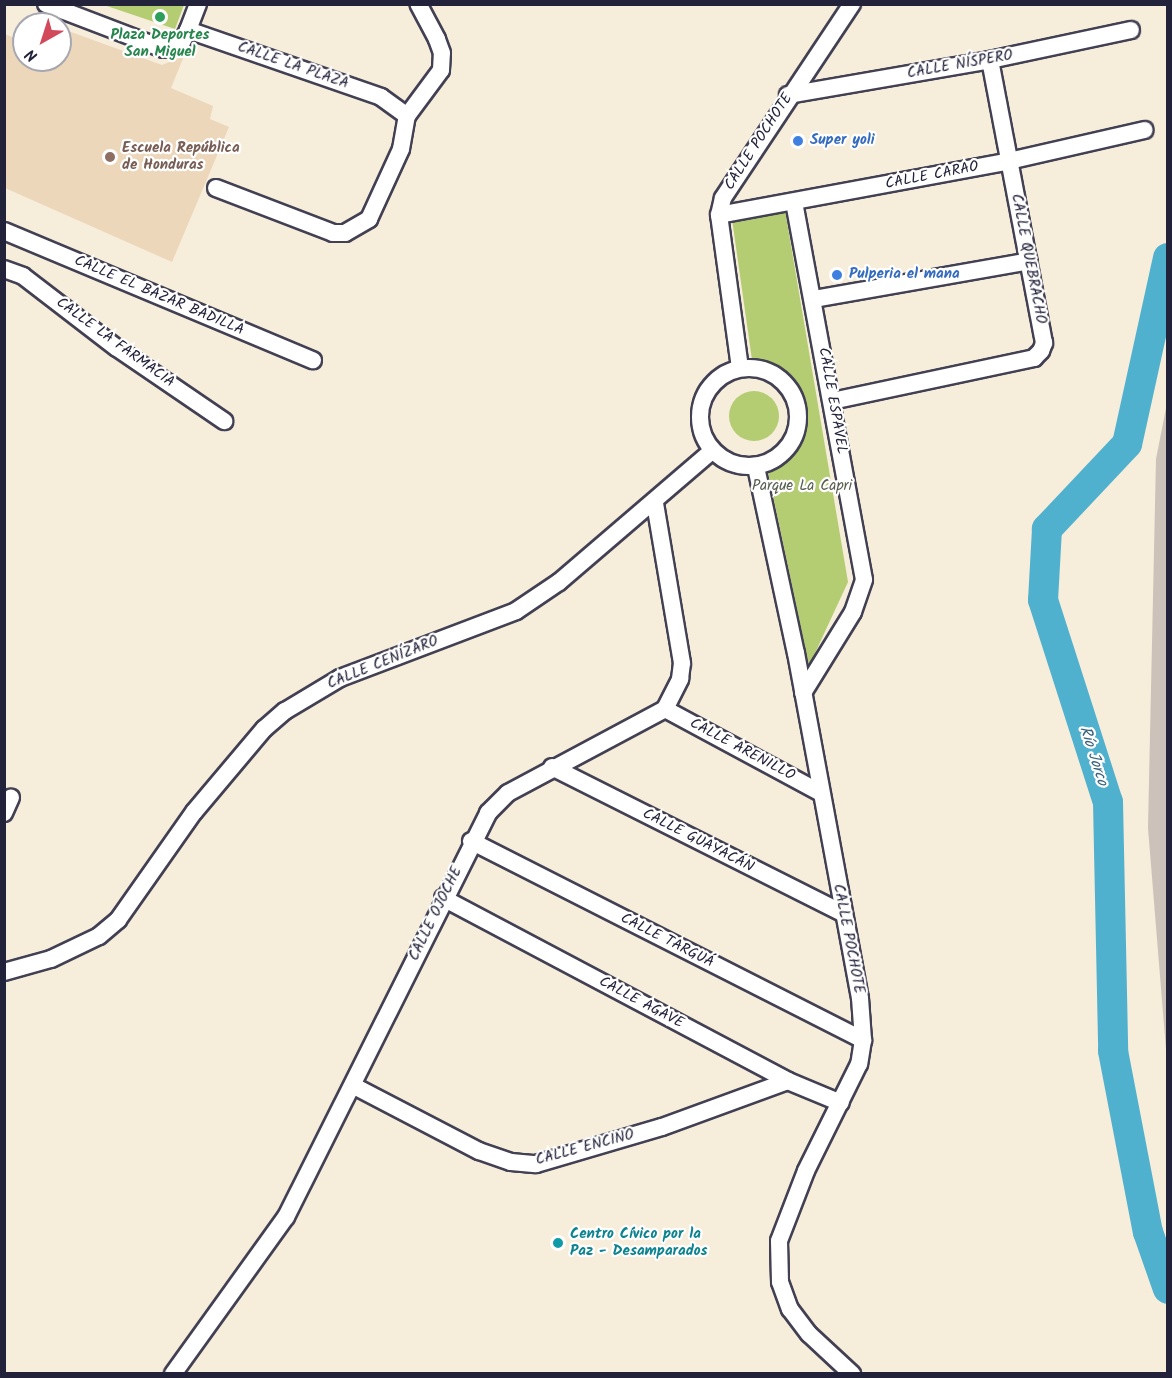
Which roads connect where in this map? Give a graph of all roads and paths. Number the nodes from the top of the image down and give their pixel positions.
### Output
1 (46, 4) edge
2 (198, 4) edge
3 (418, 4) edge
4 (852, 4) edge
5 (188, 30) junction
6 (1131, 30) dead end
7 (990, 60) junction
8 (788, 95) junction
9 (407, 116) junction
10 (1144, 130) dead end
11 (1009, 161) junction
12 (216, 188) dead end
13 (794, 202) junction
14 (719, 216) junction
15 (4, 231) edge
16 (1029, 261) junction
17 (4, 269) edge
18 (814, 299) junction
19 (313, 360) dead end
20 (740, 368) junction
21 (832, 401) junction
22 (224, 421) dead end
23 (712, 451) junction
24 (756, 467) junction
25 (656, 503) junction
26 (803, 693) junction
27 (665, 709) junction
28 (552, 767) junction
29 (819, 792) junction
30 (12, 797) dead end
31 (4, 813) edge
32 (471, 841) junction
33 (443, 898) junction
34 (844, 915) junction
35 (4, 972) edge
36 (863, 1040) junction
37 (788, 1081) junction
38 (354, 1086) junction
39 (841, 1103) junction
40 (845, 1372) edge
41 (173, 1374) edge

1 - 5 street
2 - 5 street
3 - 9 street
4 - 8 street, CALLE POCHOTE
5 - 9 street, CALLE LA PLAZA
6 - 7 street, CALLE NÍSPERO
7 - 8 street, CALLE NÍSPERO
7 - 11 street, CALLE QUEBRACHO
8 - 14 street, CALLE POCHOTE
9 - 12 street
10 - 11 street, CALLE CARAO
11 - 13 street, CALLE CARAO
11 - 16 street, CALLE QUEBRACHO
13 - 14 street, CALLE CARAO
13 - 18 street, CALLE ESPAVEL
14 - 20 street, CALLE POCHOTE
15 - 19 street, CALLE EL BAZAR BADILLA
16 - 18 street
16 - 21 street, CALLE QUEBRACHO
17 - 22 street, CALLE LA FARMACIA
18 - 21 street, CALLE ESPAVEL
20 - 23 street
20 - 24 street
21 - 26 street, CALLE ESPAVEL
23 - 24 street
23 - 25 street, CALLE CENÍZARO
24 - 26 street, CALLE POCHOTE
25 - 27 street
25 - 35 street, CALLE CENÍZARO
26 - 29 street, CALLE POCHOTE
27 - 28 street, CALLE OJOCHE
27 - 29 street, CALLE ARENILLO
28 - 32 street, CALLE OJOCHE
28 - 34 street, CALLE GUAYACÁN
29 - 34 street, CALLE POCHOTE
30 - 31 street
32 - 33 street, CALLE OJOCHE
32 - 36 street, CALLE TARGUÁ
33 - 37 street, CALLE AGAVE
33 - 38 street, CALLE OJOCHE
34 - 36 street, CALLE POCHOTE
36 - 39 street, CALLE POCHOTE
37 - 38 street, CALLE ENCINO
37 - 39 street, CALLE AGAVE
38 - 41 street, CALLE OJOCHE
39 - 40 street, CALLE POCHOTE

